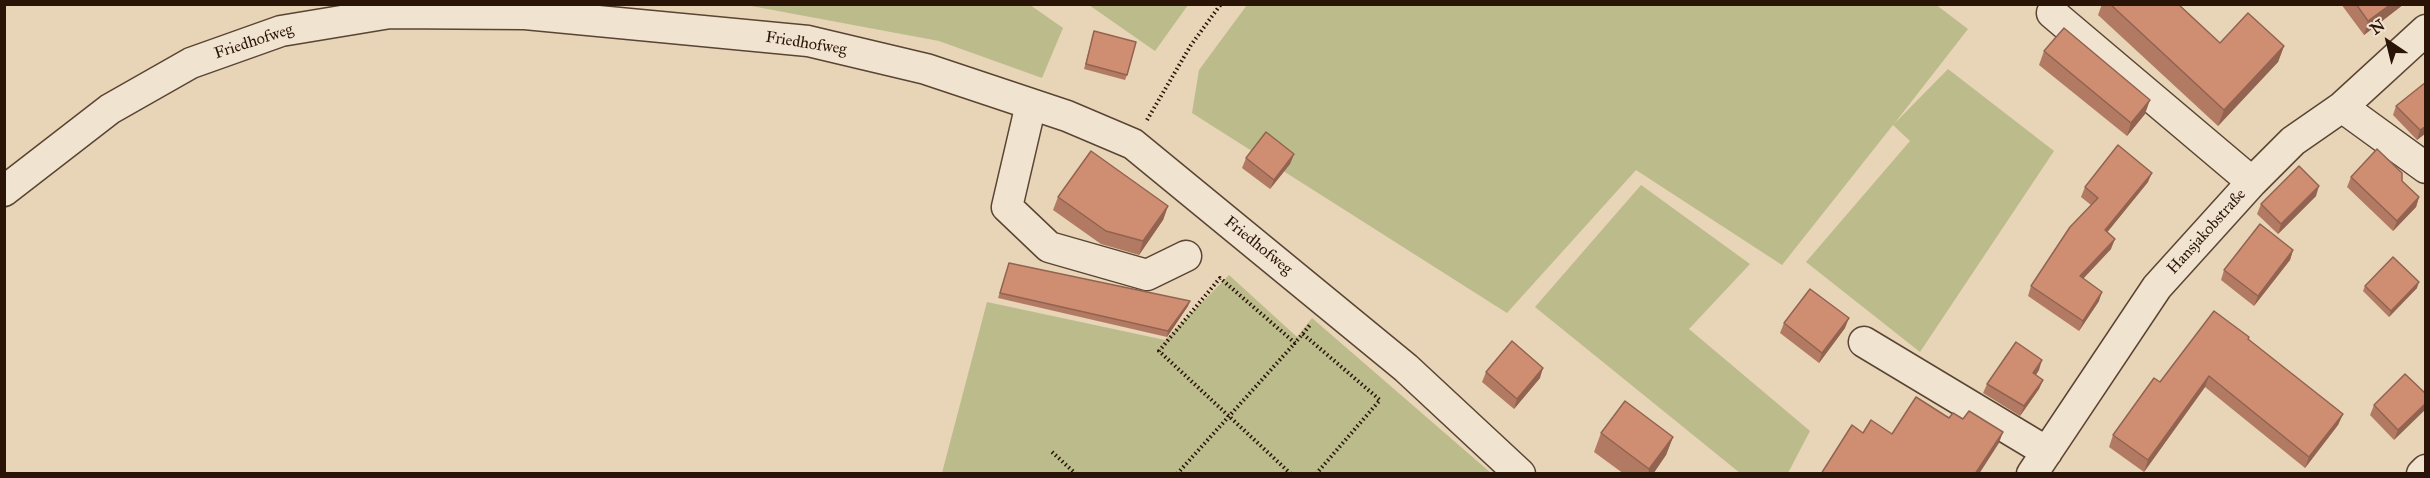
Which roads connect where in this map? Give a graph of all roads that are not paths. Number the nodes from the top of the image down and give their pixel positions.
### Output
1 (2052, 13) dead end
2 (2426, 30) edge
3 (1031, 104) junction
4 (2342, 107) junction
5 (2426, 168) edge
6 (2252, 182) junction
7 (4, 191) edge
8 (1186, 256) dead end
9 (1864, 342) dead end
10 (2040, 463) edge
11 (1520, 474) edge

1 - 6 street
2 - 4 street, Hansjakobstraße
3 - 7 street, Friedhofweg
3 - 8 street
3 - 11 street, Friedhofweg
4 - 5 street
4 - 6 street, Hansjakobstraße
6 - 10 street, Hansjakobstraße
9 - 10 street

